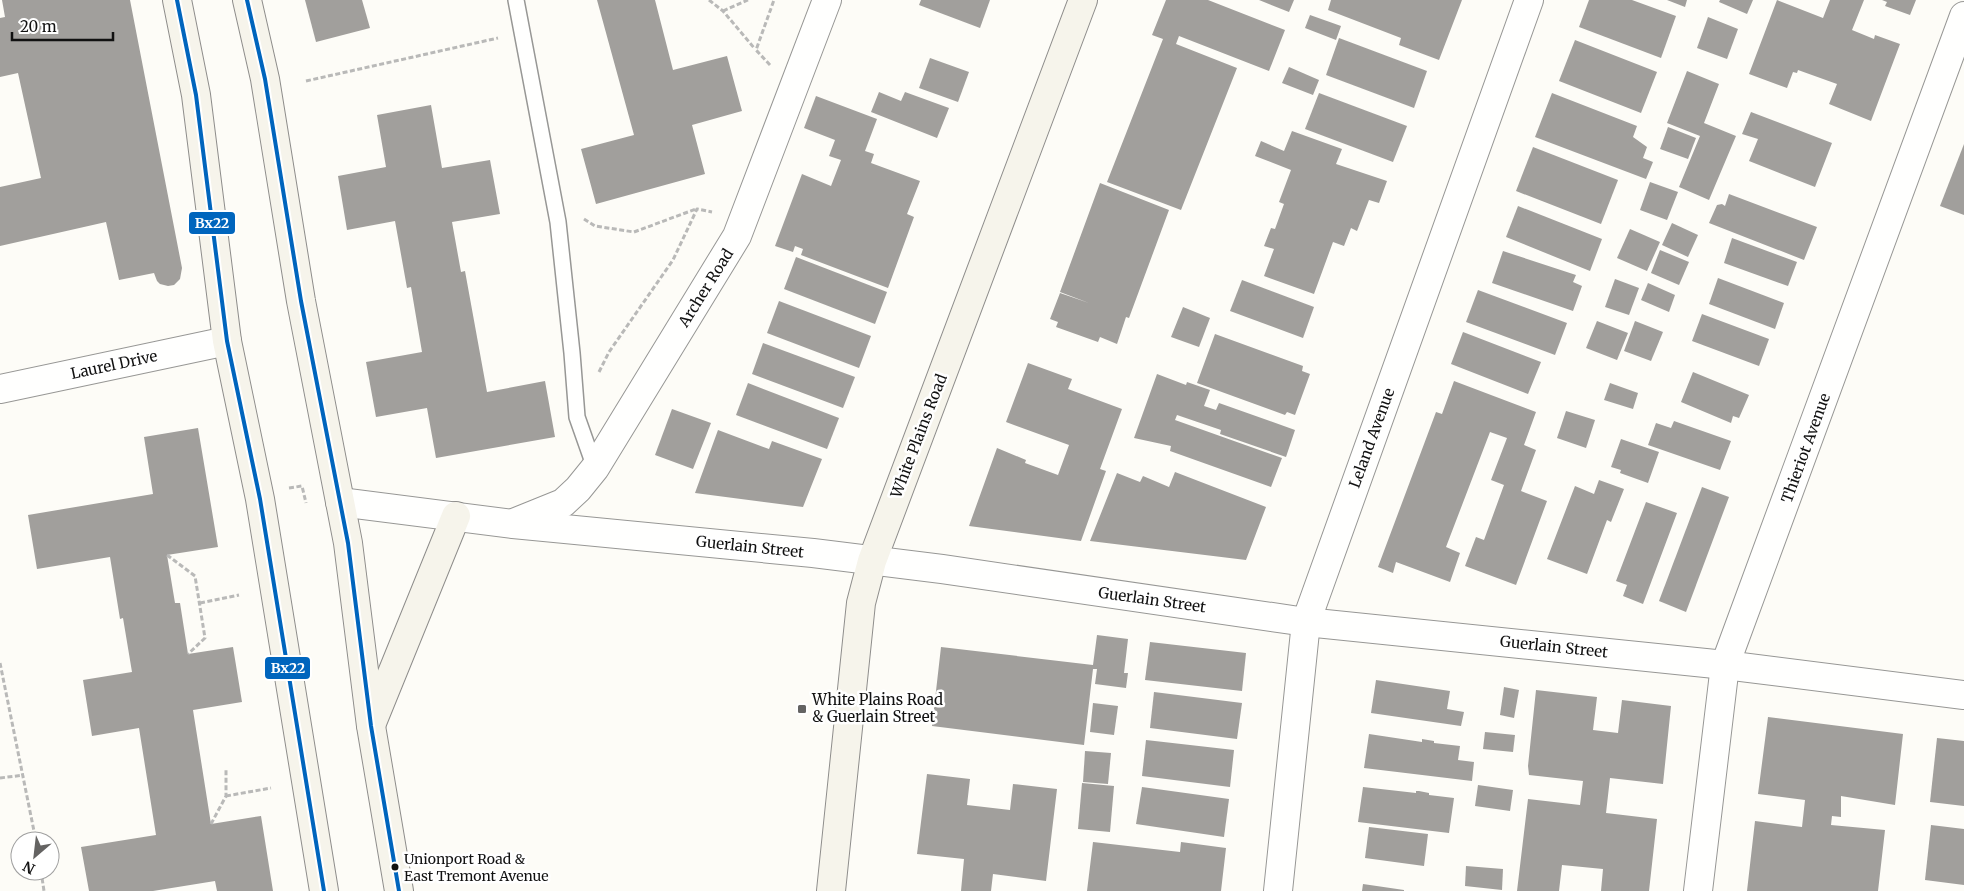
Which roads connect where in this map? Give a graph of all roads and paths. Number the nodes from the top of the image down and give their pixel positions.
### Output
1 (177, 0) edge
2 (247, 0) edge
3 (516, 0) edge
4 (710, 0) edge
5 (748, 0) edge
6 (774, 0) edge
7 (827, 0) edge
8 (1083, 0) edge
9 (1529, 0) edge
10 (723, 11) junction
11 (1964, 16) edge
12 (523, 32) junction
13 (756, 50) junction
14 (773, 70) dead end
15 (306, 81) dead end
16 (554, 199) junction
17 (697, 209) junction
18 (718, 214) dead end
19 (227, 341) junction
20 (0, 388) edge
21 (577, 417) junction
22 (596, 468) junction
23 (290, 497) dead end
24 (340, 502) junction
25 (307, 512) dead end
26 (456, 516) junction
27 (513, 524) junction
28 (167, 555) dead end
29 (872, 561) junction
30 (239, 595) dead end
31 (200, 603) junction
32 (1306, 622) junction
33 (188, 654) dead end
34 (0, 663) edge
35 (1725, 664) junction
36 (1964, 695) edge
37 (371, 726) junction
38 (226, 770) dead end
39 (24, 775) junction
40 (0, 778) edge
41 (271, 788) dead end
42 (226, 796) junction
43 (211, 824) dead end
44 (34, 831) edge
45 (324, 891) edge
46 (399, 891) edge
47 (831, 891) edge
48 (1278, 891) edge
49 (1698, 891) edge

1 - 19 street
2 - 24 street
3 - 12 lane
4 - 10 path
5 - 10 path
6 - 13 path
7 - 22 street, Archer Road
8 - 29 street, White Plains Road
9 - 32 street, Leland Avenue
10 - 13 path
11 - 35 street, Thieriot Avenue
12 - 15 path
12 - 16 lane
13 - 14 path
16 - 17 path
16 - 21 lane
17 - 18 path
17 - 21 path
19 - 20 street, Laurel Drive
19 - 45 street
21 - 22 lane
22 - 27 street, Archer Road
23 - 25 path
24 - 26 street, Guerlain Street
24 - 37 street
26 - 27 street, Guerlain Street
26 - 37 street
27 - 29 street, Guerlain Street
28 - 31 path
29 - 32 street, Guerlain Street
29 - 47 street, White Plains Road
30 - 31 path
31 - 33 path
32 - 35 street, Guerlain Street
32 - 48 street, Leland Avenue
34 - 39 path
35 - 36 street, Guerlain Street
35 - 49 street, Thieriot Avenue
37 - 46 street
38 - 42 path
39 - 40 path
39 - 44 path
41 - 42 path
42 - 43 path

